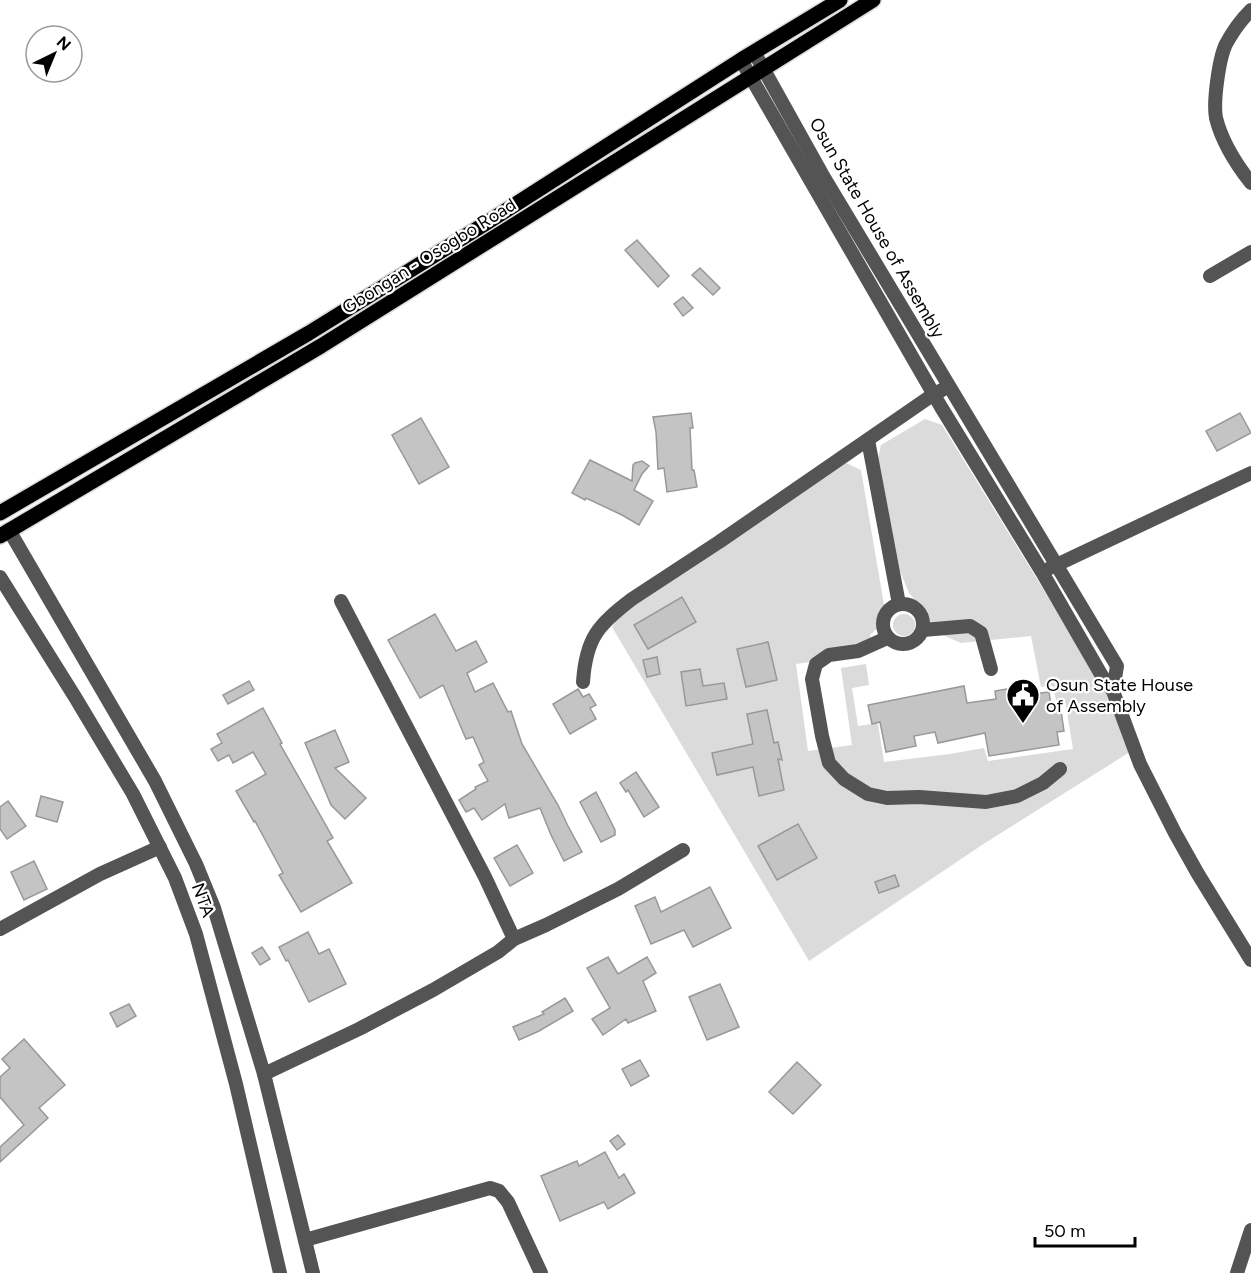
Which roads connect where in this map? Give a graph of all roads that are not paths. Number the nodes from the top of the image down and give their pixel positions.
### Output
1 (840, 0) edge
2 (873, 0) edge
3 (1251, 10) edge
4 (748, 56) junction
5 (764, 68) junction
6 (750, 76) junction
7 (1251, 183) edge
8 (1251, 252) edge
9 (1210, 276) dead end
10 (950, 387) junction
11 (934, 394) junction
12 (868, 440) junction
13 (1251, 473) edge
14 (0, 513) edge
15 (4, 533) edge
16 (1056, 566) junction
17 (1042, 572) junction
18 (0, 577) edge
19 (341, 601) dead end
20 (900, 604) junction
21 (922, 630) junction
22 (887, 638) junction
23 (992, 669) dead end
24 (582, 682) dead end
25 (1113, 690) junction
26 (1060, 769) dead end
27 (160, 847) junction
28 (683, 850) dead end
29 (0, 929) edge
30 (514, 939) junction
31 (1251, 960) edge
32 (264, 1074) junction
33 (1251, 1230) edge
34 (305, 1240) junction
35 (280, 1273) edge
36 (313, 1273) edge
37 (541, 1273) edge
38 (1237, 1273) edge

1 - 4 main road, Gbongan - Osogbo Road
2 - 5 main road, Gbongan - Osogbo Road
3 - 7 street
4 - 5 street, Osun State House of Assembly
4 - 6 street, Osun State House of Assembly
4 - 14 main road, Gbongan - Osogbo Road
5 - 6 main road, Gbongan - Osogbo Road
5 - 10 street, Osun State House of Assembly
6 - 11 street, Osun State House of Assembly
6 - 15 main road, Gbongan - Osogbo Road
8 - 9 street
10 - 11 street
10 - 16 street, Osun State House of Assembly
11 - 12 street
11 - 17 street, Osun State House of Assembly
12 - 20 street
12 - 24 street
13 - 16 street
15 - 32 street
16 - 17 street
16 - 25 street, Osun State House of Assembly
17 - 25 street, Osun State House of Assembly
18 - 27 street, NTA
19 - 30 street
20 - 21 street
20 - 22 street
21 - 22 street
21 - 23 street
22 - 26 street
25 - 31 street
27 - 29 street
27 - 35 street, NTA
28 - 30 street
30 - 32 street
32 - 34 street
33 - 38 street
34 - 36 street
34 - 37 street

